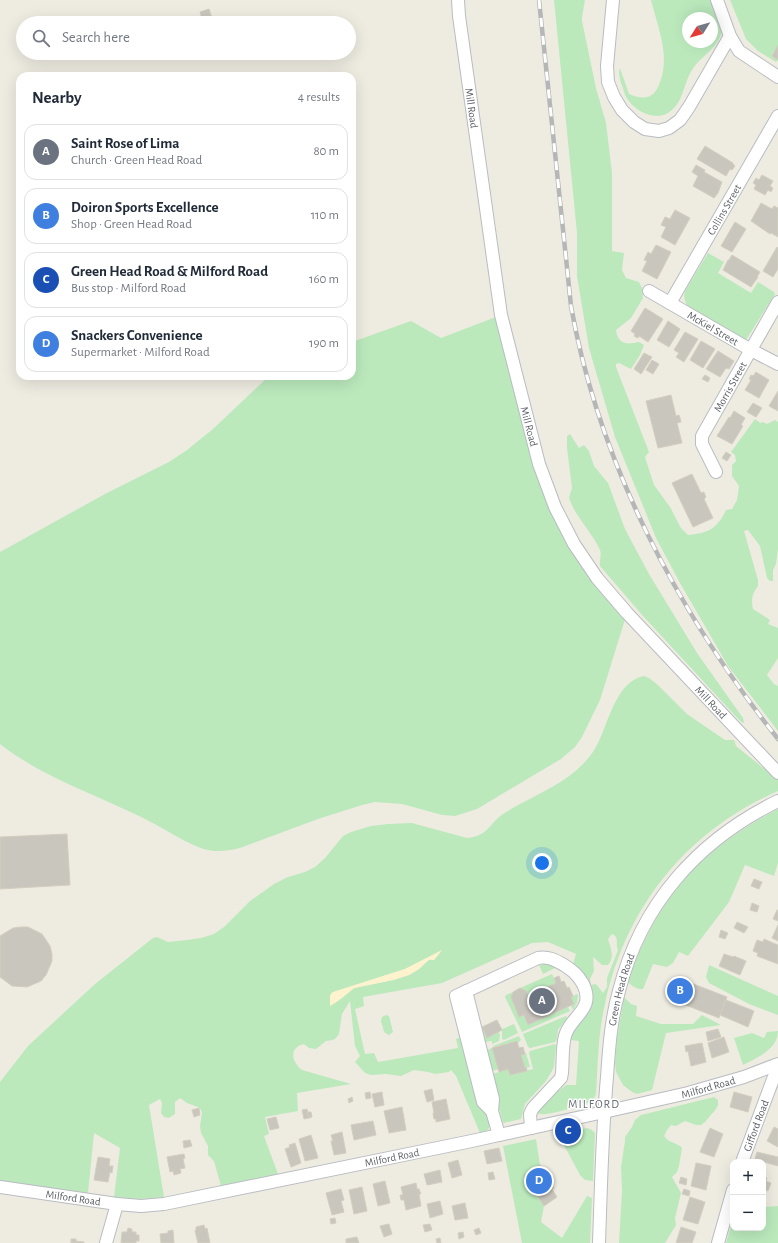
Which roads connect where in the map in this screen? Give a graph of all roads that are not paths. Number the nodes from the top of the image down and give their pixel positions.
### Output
1 (458, 0) edge
2 (612, 0) edge
3 (717, 0) edge
4 (730, 36) junction
5 (778, 77) edge
6 (778, 116) edge
7 (649, 291) dead end
8 (778, 302) edge
9 (670, 303) junction
10 (750, 350) junction
11 (778, 364) edge
12 (716, 472) dead end
13 (778, 773) edge
14 (776, 802) edge
15 (778, 1065) edge
16 (604, 1112) junction
17 (531, 1128) junction
18 (499, 1135) junction
19 (743, 1159) edge
20 (0, 1187) edge
21 (732, 1195) edge
22 (117, 1204) junction
23 (106, 1243) edge
24 (599, 1243) edge
25 (718, 1243) edge

1 - 13 street, Mill Road
2 - 4 street
3 - 4 street
4 - 5 street
6 - 9 street, Collins Street
7 - 9 street, McKiel Street
8 - 10 street, Morris Street
9 - 10 street, McKiel Street
10 - 11 street, McKiel Street
10 - 12 street, Morris Street
14 - 16 street, Green Head Road
15 - 16 street, Milford Road
15 - 19 street, Gifford Road
16 - 17 street, Milford Road
16 - 24 street, Green Head Road
17 - 18 street, Milford Road
17 - 18 street
18 - 22 street, Milford Road
20 - 22 street, Milford Road
21 - 25 street
22 - 23 street

